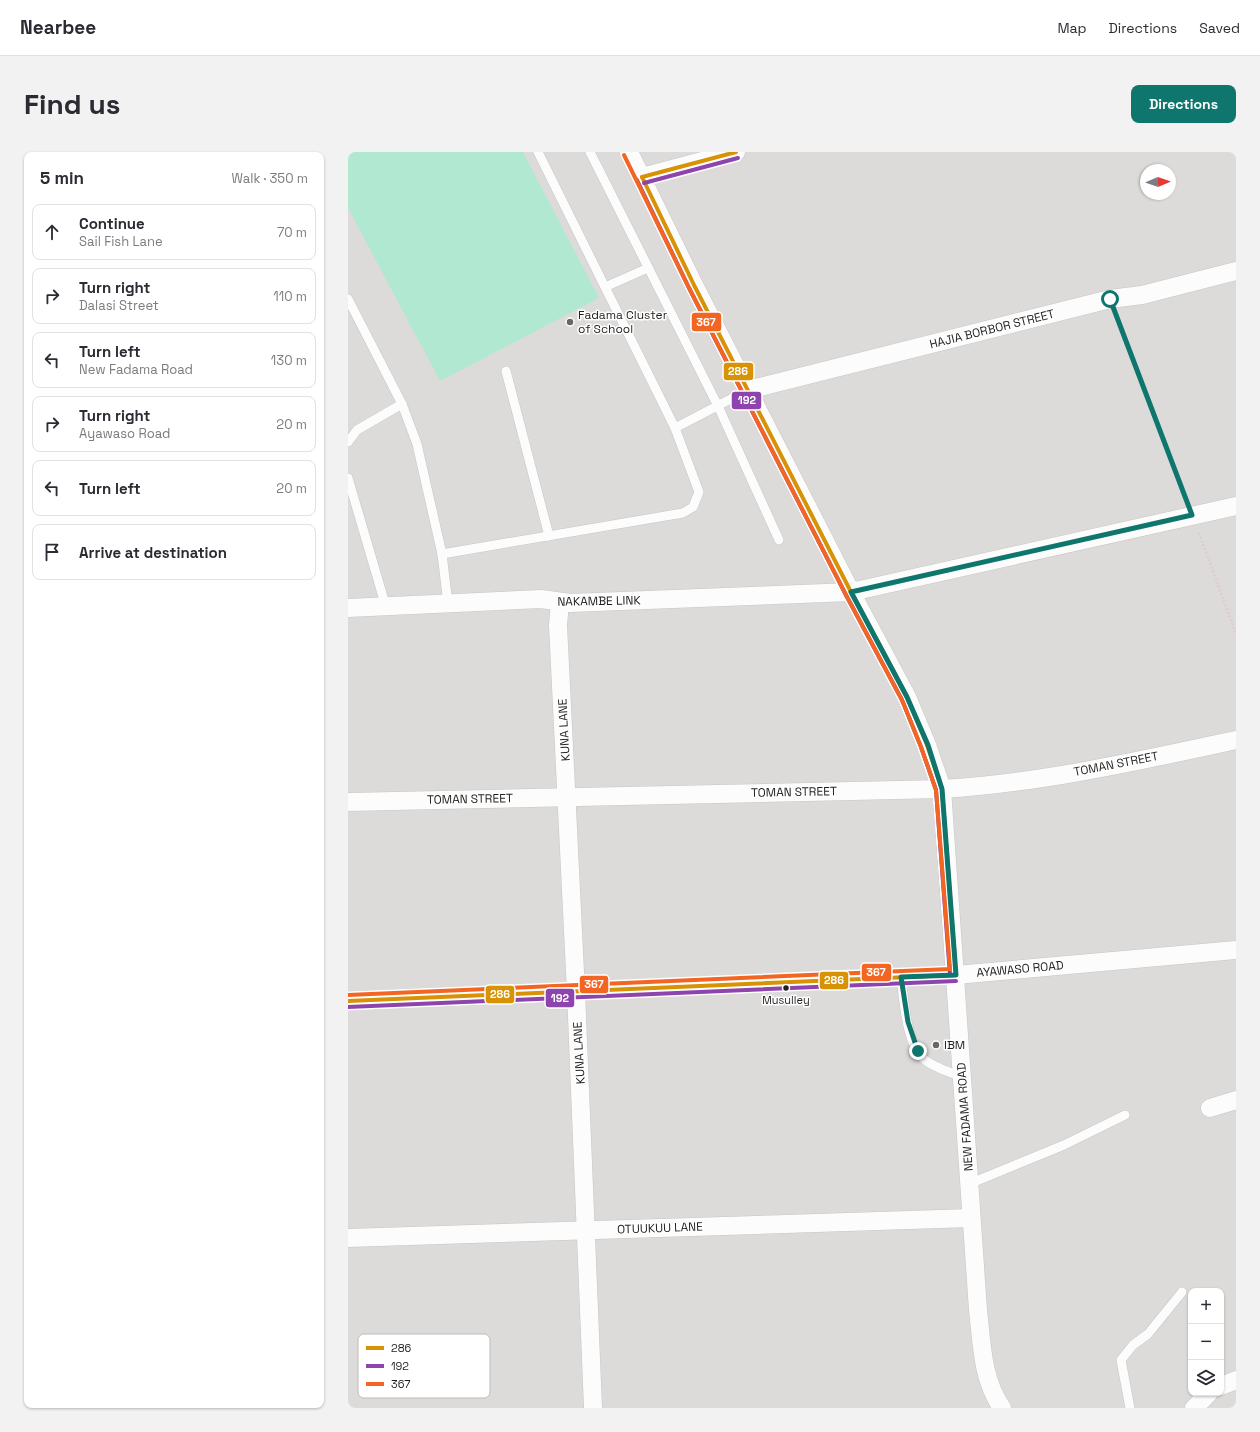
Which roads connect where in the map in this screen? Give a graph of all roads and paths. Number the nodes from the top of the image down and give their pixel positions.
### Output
1 (538, 152) edge
2 (590, 152) edge
3 (629, 152) edge
4 (736, 152) edge
5 (642, 177) junction
6 (648, 268) junction
7 (1236, 271) edge
8 (605, 287) junction
9 (348, 299) edge
10 (1110, 299) junction
11 (506, 371) dead end
12 (748, 390) junction
13 (402, 404) junction
14 (718, 406) junction
15 (675, 428) junction
16 (348, 442) edge
17 (348, 478) edge
18 (1236, 506) edge
19 (1192, 515) junction
20 (549, 536) junction
21 (779, 540) dead end
22 (442, 554) junction
23 (851, 592) junction
24 (560, 603) junction
25 (448, 604) junction
26 (386, 607) junction
27 (348, 608) edge
28 (1236, 634) edge
29 (1236, 740) edge
30 (942, 789) junction
31 (567, 797) junction
32 (348, 802) edge
33 (1236, 950) edge
34 (956, 975) junction
35 (901, 977) junction
36 (576, 992) junction
37 (348, 1001) edge
38 (962, 1077) junction
39 (1236, 1100) edge
40 (1210, 1108) dead end
41 (1124, 1115) dead end
42 (969, 1184) junction
43 (971, 1218) junction
44 (587, 1230) junction
45 (348, 1238) edge
46 (1182, 1292) dead end
47 (1236, 1380) edge
48 (1224, 1385) edge
49 (1206, 1396) edge
50 (593, 1408) edge
51 (1002, 1408) edge
52 (1130, 1408) edge
53 (1194, 1408) edge

1 - 8 lane
2 - 6 lane
3 - 5 street, NEW FADAMA ROAD
4 - 5 street
5 - 12 street, NEW FADAMA ROAD
6 - 8 lane
6 - 14 lane
7 - 10 street, HAJIA BORBOR STREET
8 - 15 lane
9 - 13 lane
10 - 12 street, HAJIA BORBOR STREET
10 - 19 path
11 - 20 lane
12 - 14 lane
12 - 23 street, NEW FADAMA ROAD
13 - 16 lane
13 - 22 lane
14 - 15 lane
14 - 21 lane
15 - 20 lane
17 - 26 lane
18 - 19 street, NAKAMBE LINK
19 - 23 street, NAKAMBE LINK
19 - 28 path
20 - 22 lane
22 - 25 lane
23 - 24 street, NAKAMBE LINK
23 - 30 street, NEW FADAMA ROAD
24 - 25 street, NAKAMBE LINK
24 - 31 street, KUNA LANE
25 - 26 street, NAKAMBE LINK
26 - 27 street, NAKAMBE LINK
29 - 30 street, TOMAN STREET
30 - 31 street, TOMAN STREET
30 - 34 street, NEW FADAMA ROAD
31 - 32 street, TOMAN STREET
31 - 36 street, KUNA LANE
33 - 34 street, AYAWASO ROAD
34 - 35 street, AYAWASO ROAD
34 - 38 street, NEW FADAMA ROAD
35 - 36 street, AYAWASO ROAD
35 - 38 lane
36 - 37 street, AYAWASO ROAD
36 - 44 street, KUNA LANE
38 - 42 street, NEW FADAMA ROAD
39 - 40 street
41 - 42 lane
42 - 43 street, NEW FADAMA ROAD
43 - 44 street, OTUUKUU LANE
43 - 51 street, NEW FADAMA ROAD
44 - 45 street, OTUUKUU LANE
44 - 50 street, KUNA LANE
46 - 52 lane
47 - 48 street
49 - 53 street

